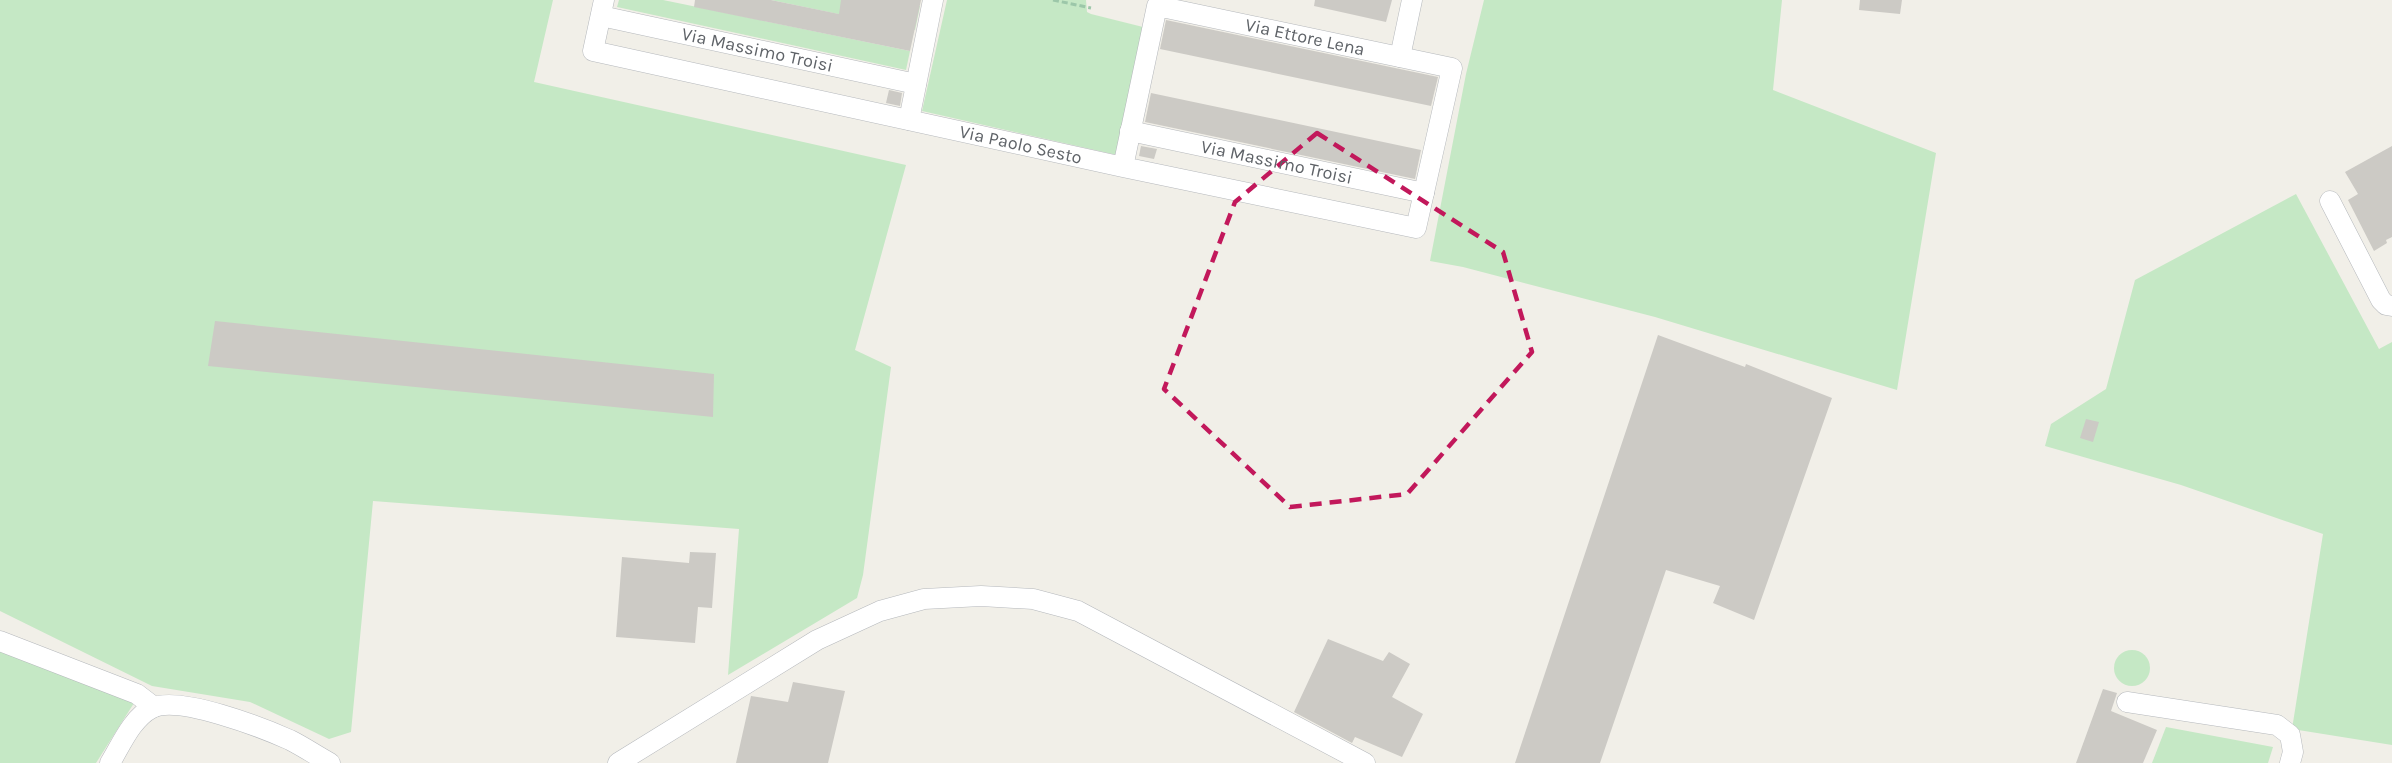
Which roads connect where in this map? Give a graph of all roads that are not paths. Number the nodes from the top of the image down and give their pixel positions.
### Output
1 (933, 0) edge
2 (1412, 0) edge
3 (602, 8) edge
4 (1400, 57) junction
5 (916, 84) junction
6 (909, 120) junction
7 (1130, 131) junction
8 (1123, 167) junction
9 (1424, 193) junction
10 (2330, 201) dead end
11 (2392, 306) edge
12 (0, 641) edge
13 (2127, 702) dead end
14 (154, 707) junction
15 (110, 763) edge
16 (330, 763) edge
17 (618, 763) edge
18 (1365, 763) edge
19 (2290, 763) edge

1 - 5 street
2 - 4 street
3 - 5 street, Via Massimo Troisi
3 - 6 street, Via Paolo Sesto
4 - 7 street, Via Ettore Lena
4 - 9 street, Via Ettore Lena
5 - 6 street
6 - 8 street, Via Paolo Sesto
7 - 8 street
7 - 9 street, Via Massimo Troisi
8 - 9 street, Via Paolo Sesto
10 - 11 street
12 - 14 street
13 - 19 street
14 - 15 street
14 - 16 street
17 - 18 street

